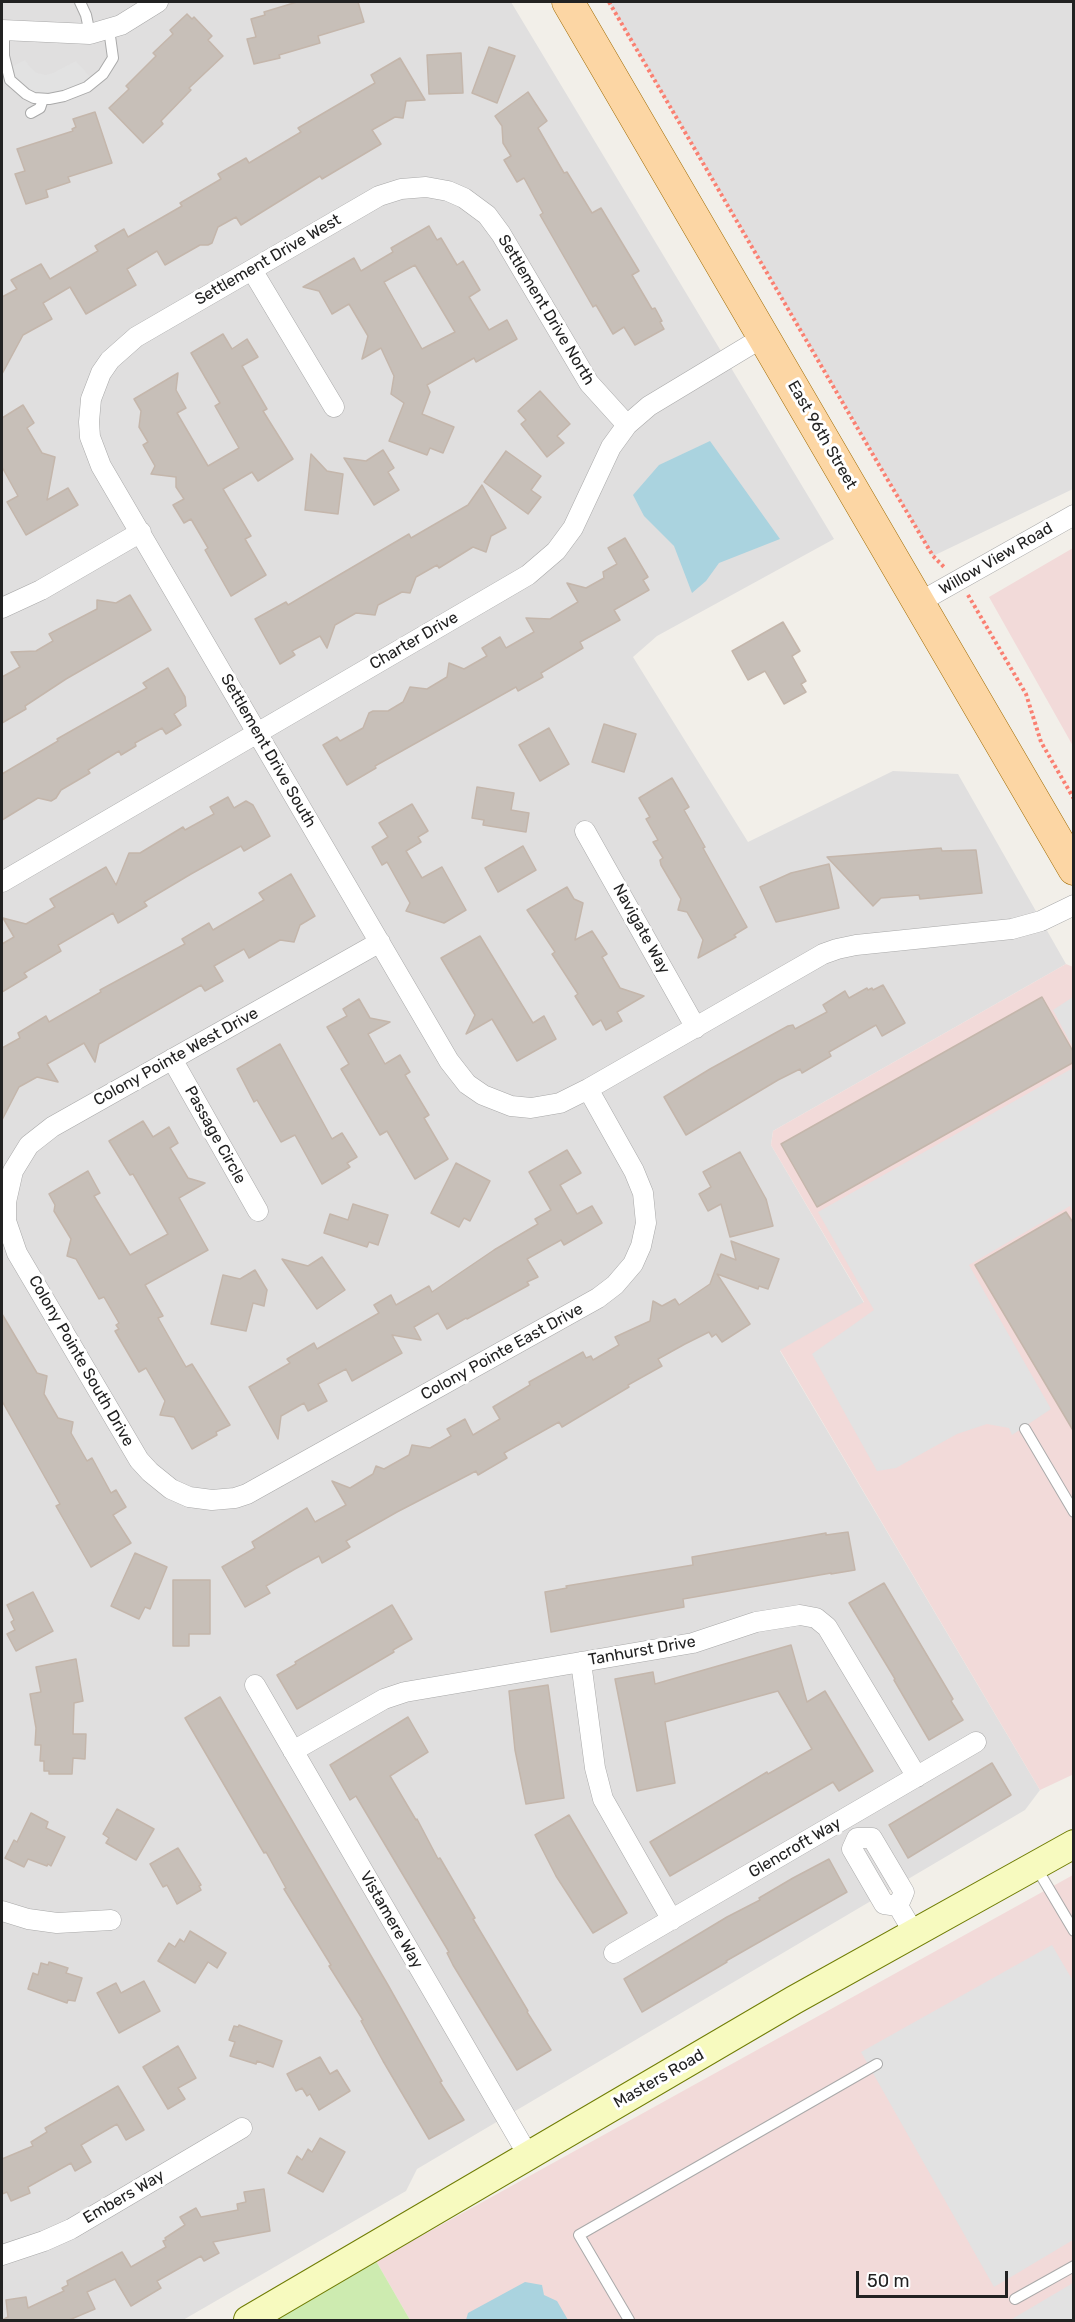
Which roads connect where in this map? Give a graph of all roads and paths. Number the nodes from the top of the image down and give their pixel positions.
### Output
1 (80, 2) edge
2 (158, 2) edge
3 (568, 2) edge
4 (609, 2) edge
5 (109, 29) junction
6 (3, 30) edge
7 (90, 34) junction
8 (6, 82) edge
9 (42, 99) junction
10 (31, 113) dead end
11 (464, 198) joint
12 (252, 270) junction
13 (765, 336) junction
14 (95, 384) joint
15 (334, 407) dead end
16 (627, 426) junction
17 (1074, 515) edge
18 (141, 532) junction
19 (958, 582) junction
20 (918, 603) junction
21 (2, 609) edge
22 (257, 733) junction
23 (1074, 799) edge
24 (585, 831) dead end
25 (1074, 869) edge
26 (2, 882) edge
27 (1074, 905) edge
28 (380, 942) junction
29 (696, 1028) junction
30 (172, 1059) junction
31 (588, 1089) junction
32 (6, 1202) joint
33 (258, 1211) dead end
34 (1024, 1428) dead end
35 (189, 1497) joint
36 (1074, 1512) edge
37 (581, 1662) junction
38 (255, 1685) dead end
39 (976, 1742) dead end
40 (293, 1751) junction
41 (917, 1777) junction
42 (845, 1819) junction
43 (1074, 1844) edge
44 (1035, 1866) junction
45 (2, 1911) edge
46 (111, 1920) dead end
47 (672, 1920) junction
48 (1074, 1931) edge
49 (914, 1933) junction
50 (614, 1953) dead end
51 (877, 2064) dead end
52 (242, 2128) dead end
53 (528, 2155) junction
54 (2, 2255) edge
55 (1074, 2265) edge
56 (1015, 2299) dead end
57 (248, 2320) edge
58 (629, 2320) edge

1 - 7 lane
2 - 5 street
3 - 13 main road, East 96th Street
4 - 19 path
5 - 7 street
5 - 9 lane
6 - 7 street
6 - 8 lane
8 - 9 lane
9 - 10 lane
11 - 12 street, Settlement Drive West
11 - 16 street, Settlement Drive North
12 - 14 street, Settlement Drive West
12 - 15 street
13 - 16 street, Charter Drive
13 - 20 main road, East 96th Street
14 - 18 street, Settlement Drive South
16 - 22 street, Charter Drive
17 - 19 street, Willow View Road
18 - 21 street
18 - 22 street, Settlement Drive South
19 - 20 street, Willow View Road
19 - 23 path
20 - 25 main road, East 96th Street
22 - 26 street, Charter Drive
22 - 28 street, Settlement Drive South
24 - 29 street, Navigate Way
27 - 29 street
28 - 30 street, Colony Pointe West Drive
28 - 31 street, Settlement Drive South
29 - 31 street
30 - 32 street, Colony Pointe West Drive
30 - 33 street, Passage Circle
31 - 35 street, Colony Pointe East Drive
32 - 35 street, Colony Pointe South Drive
34 - 36 lane
37 - 40 street, Tanhurst Drive
37 - 41 street, Tanhurst Drive
37 - 47 street
38 - 40 street, Vistamere Way
39 - 41 street, Glencroft Way
40 - 53 street, Vistamere Way
41 - 42 street, Glencroft Way
42 - 47 street, Glencroft Way
42 - 49 street
43 - 44 street, Masters Road
44 - 48 lane
44 - 49 street, Masters Road
45 - 46 street
47 - 50 street, Glencroft Way
49 - 53 street, Masters Road
51 - 58 lane
52 - 54 street, Embers Way
53 - 57 street, Masters Road
55 - 56 lane

